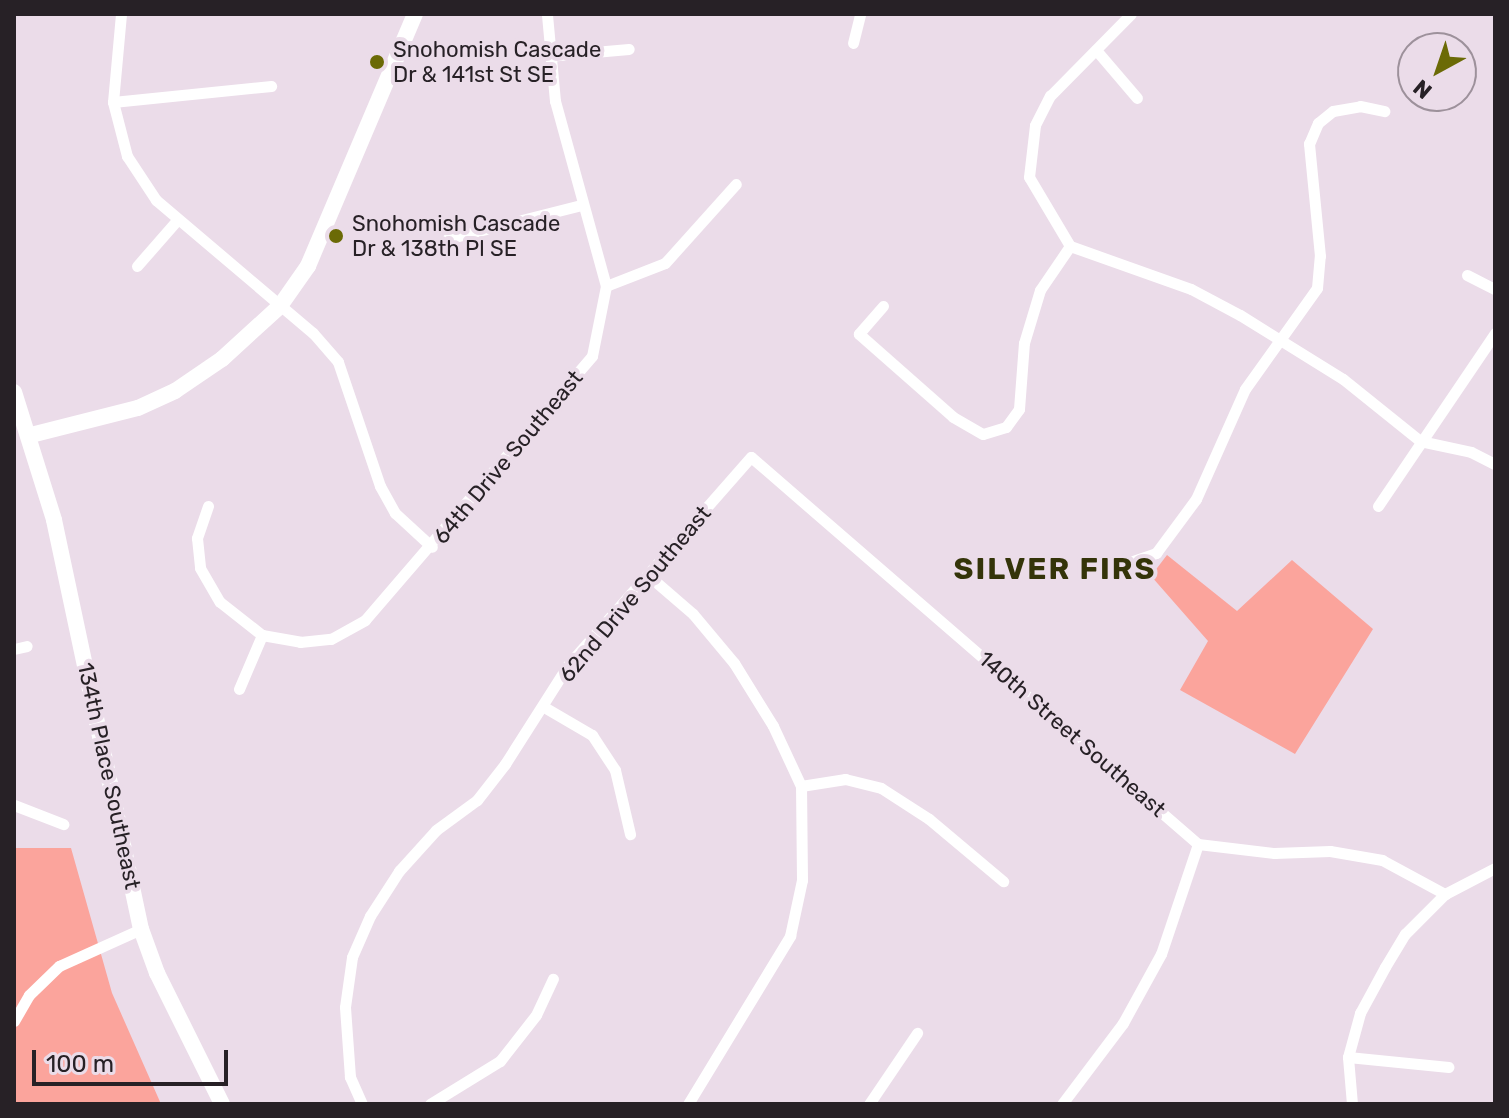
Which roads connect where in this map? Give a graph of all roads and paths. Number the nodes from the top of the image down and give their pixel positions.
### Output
1 (121, 14) edge
2 (415, 14) edge
3 (547, 14) edge
4 (860, 14) edge
5 (1131, 14) edge
6 (853, 43) dead end
7 (629, 49) dead end
8 (1096, 50) junction
9 (548, 56) junction
10 (271, 86) dead end
11 (1137, 98) dead end
12 (113, 102) junction
13 (1384, 111) dead end
14 (736, 184) dead end
15 (581, 205) junction
16 (178, 219) junction
17 (447, 239) dead end
18 (1070, 246) junction
19 (137, 266) dead end
20 (1467, 275) dead end
21 (606, 286) junction
22 (1495, 289) edge
23 (280, 306) junction
24 (883, 306) dead end
25 (1495, 333) edge
26 (1282, 340) junction
27 (14, 392) edge
28 (31, 435) junction
29 (1420, 441) junction
30 (751, 457) joint
31 (1495, 464) edge
32 (208, 506) dead end
33 (1378, 506) dead end
34 (432, 547) junction
35 (1130, 562) dead end
36 (649, 576) junction
37 (262, 635) junction
38 (239, 689) dead end
39 (544, 707) junction
40 (801, 786) junction
41 (14, 805) edge
42 (63, 824) dead end
43 (630, 834) dead end
44 (1198, 844) junction
45 (1495, 868) edge
46 (1003, 881) dead end
47 (1445, 894) junction
48 (141, 929) junction
49 (553, 979) dead end
50 (14, 1021) edge
51 (917, 1033) dead end
52 (1348, 1057) junction
53 (1449, 1067) dead end
54 (222, 1104) edge
55 (362, 1104) edge
56 (430, 1104) edge
57 (688, 1104) edge
58 (869, 1104) edge
59 (1062, 1104) edge
60 (1352, 1104) edge

1 - 12 street
2 - 23 main road
3 - 9 street, 64th Drive Southeast
4 - 6 street
5 - 8 street
7 - 9 street
8 - 11 street
8 - 18 street
9 - 15 street, 64th Drive Southeast
10 - 12 street
12 - 16 street
13 - 26 street
14 - 21 street
15 - 17 street
15 - 21 street, 64th Drive Southeast
16 - 19 street
16 - 23 street
18 - 24 street
18 - 26 street
20 - 22 street
21 - 34 street, 64th Drive Southeast
23 - 28 main road
23 - 34 street
25 - 29 street
26 - 29 street
26 - 35 street
27 - 28 main road, 134th Place Southeast
28 - 48 main road, 134th Place Southeast
29 - 31 street
29 - 33 street
30 - 36 street, 62nd Drive Southeast
30 - 44 street, 140th Street Southeast
32 - 37 street, 64th Drive Southeast
34 - 37 street, 64th Drive Southeast
36 - 39 street, 62nd Drive Southeast
36 - 40 street
37 - 38 street
39 - 43 street
39 - 55 street, 62nd Drive Southeast
40 - 46 street
40 - 57 street
41 - 42 street
44 - 47 street
44 - 59 street
45 - 47 street
47 - 52 street
48 - 50 street
48 - 54 main road, 134th Place Southeast
49 - 56 street
51 - 58 street
52 - 53 street
52 - 60 street

